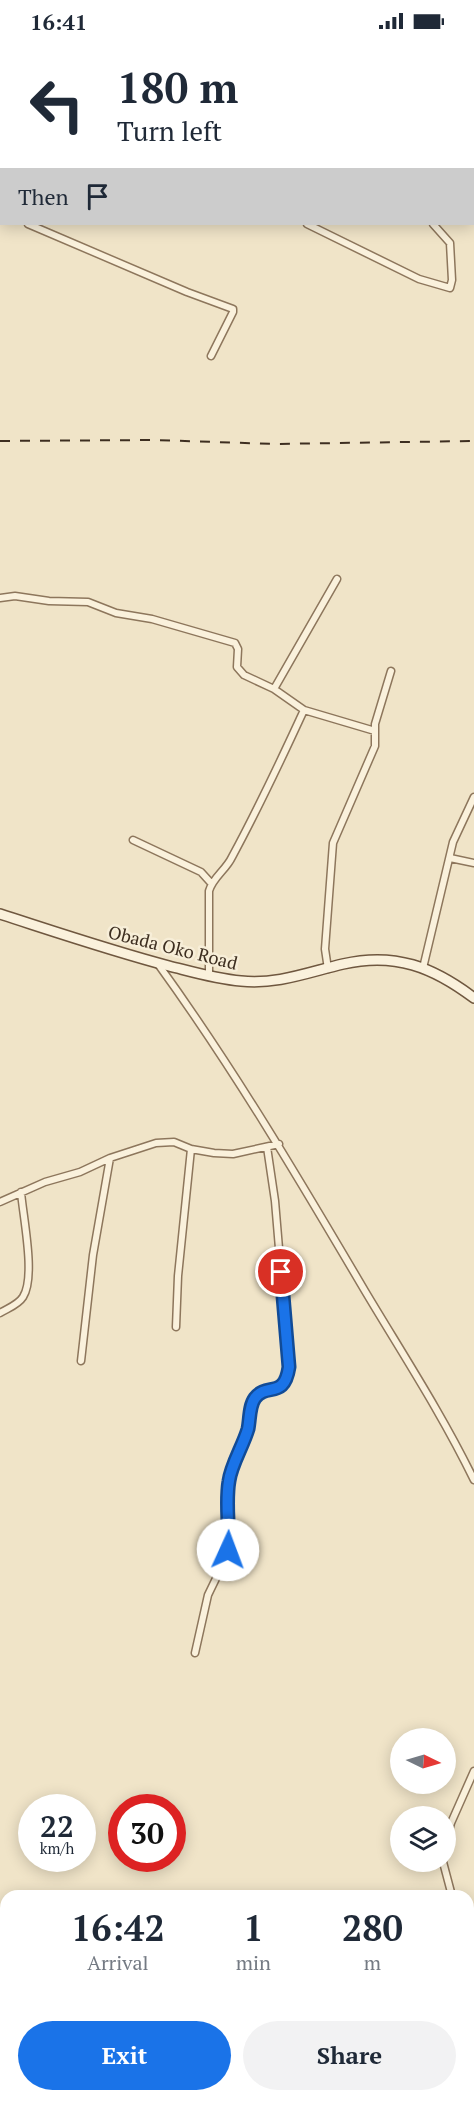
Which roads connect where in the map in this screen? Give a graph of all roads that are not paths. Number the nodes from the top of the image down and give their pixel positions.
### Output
1 (31, 225) edge
2 (309, 225) edge
3 (434, 225) edge
4 (211, 356) dead end
5 (337, 579) dead end
6 (0, 598) edge
7 (391, 671) dead end
8 (274, 689) junction
9 (304, 710) junction
10 (375, 731) junction
11 (474, 797) edge
12 (133, 840) dead end
13 (450, 858) junction
14 (474, 863) edge
15 (211, 883) junction
16 (0, 914) edge
17 (158, 963) junction
18 (423, 968) junction
19 (328, 969) junction
20 (209, 976) junction
21 (474, 998) edge
22 (279, 1144) junction
23 (267, 1147) junction
24 (191, 1149) junction
25 (110, 1158) junction
26 (21, 1192) junction
27 (0, 1202) edge
28 (0, 1312) edge
29 (176, 1327) dead end
30 (81, 1361) dead end
31 (474, 1480) edge
32 (195, 1653) dead end
33 (474, 1771) edge
34 (456, 1812) edge
35 (446, 1872) edge
36 (450, 1890) edge

1 - 4 street
2 - 3 street
5 - 8 street
6 - 8 street
7 - 10 street
8 - 9 street
9 - 10 street
9 - 15 street
10 - 19 street
11 - 13 street
12 - 15 street
13 - 14 street
13 - 18 street
15 - 20 street
16 - 17 main road, Obada Oko Road
17 - 20 main road, Obada Oko Road
17 - 22 street
18 - 19 main road, Obada Oko Road
18 - 21 main road, Obada Oko Road
19 - 20 main road, Obada Oko Road
22 - 23 street
22 - 31 street
23 - 24 street
23 - 32 street
24 - 25 street
24 - 29 street
25 - 26 street
25 - 30 street
26 - 27 street
26 - 28 street
33 - 34 street
35 - 36 street

